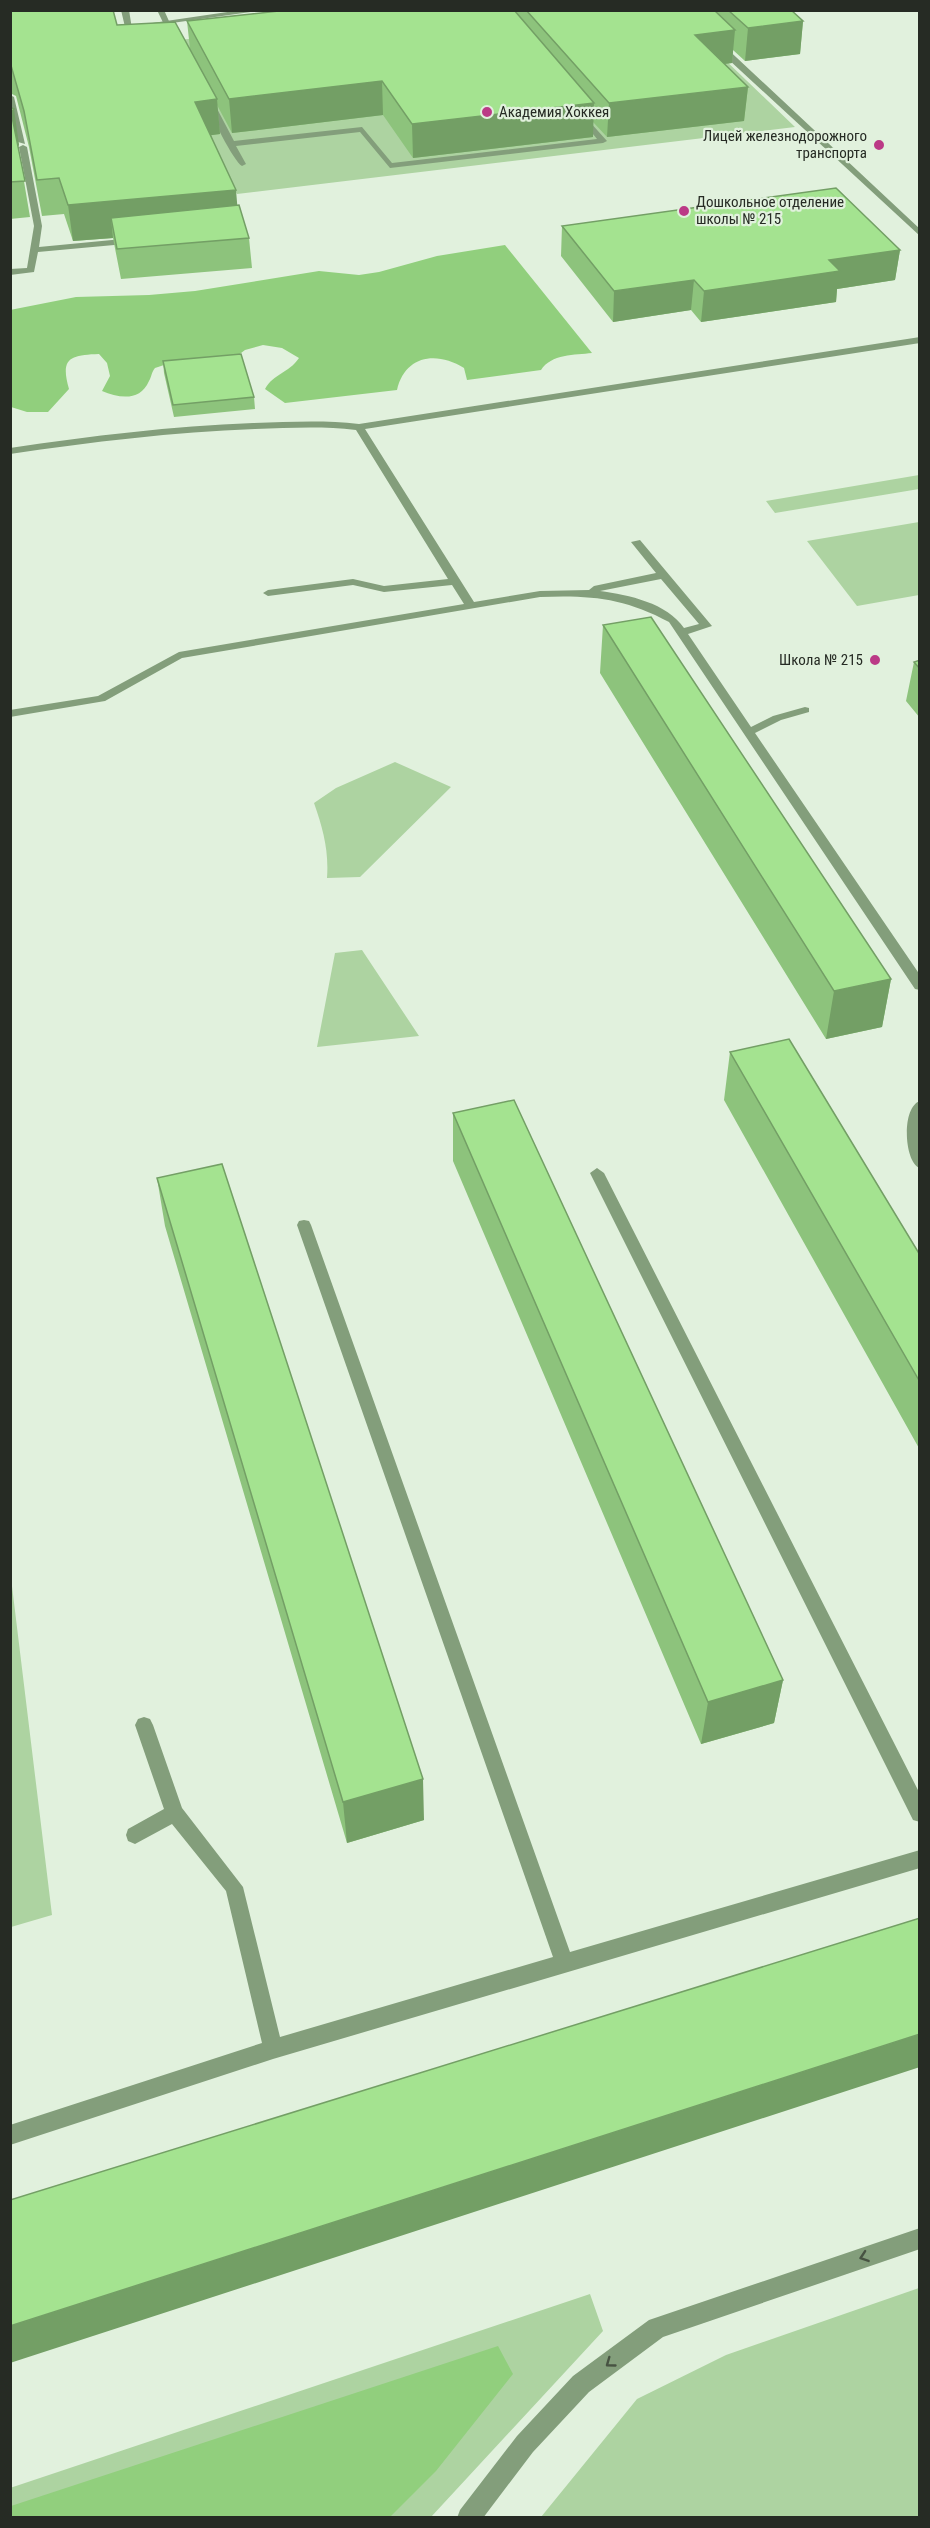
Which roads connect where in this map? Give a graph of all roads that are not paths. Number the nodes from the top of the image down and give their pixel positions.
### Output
1 (125, 10) edge
2 (160, 10) edge
3 (262, 10) edge
4 (165, 21) junction
5 (129, 27) junction
6 (117, 28) edge
7 (715, 42) edge
8 (180, 49) edge
9 (203, 91) edge
10 (10, 97) edge
11 (574, 106) edge
12 (14, 120) edge
13 (231, 144) junction
14 (242, 164) dead end
15 (920, 234) edge
16 (147, 239) edge
17 (34, 250) junction
18 (10, 272) edge
19 (920, 340) edge
20 (359, 427) junction
21 (10, 451) edge
22 (636, 542) dead end
23 (663, 575) junction
24 (455, 581) junction
25 (582, 592) junction
26 (268, 593) dead end
27 (470, 605) junction
28 (681, 632) junction
29 (805, 710) dead end
30 (10, 714) edge
31 (749, 732) junction
32 (920, 987) edge
33 (920, 1106) edge
34 (920, 1163) edge
35 (597, 1173) dead end
36 (304, 1225) dead end
37 (144, 1725) dead end
38 (175, 1813) junction
39 (920, 1814) edge
40 (135, 1835) dead end
41 (920, 1859) edge
42 (564, 1964) junction
43 (273, 2049) junction
44 (10, 2135) edge
45 (920, 2238) edge
46 (468, 2517) edge

1 - 5 street
2 - 4 street
3 - 4 street
4 - 5 street
4 - 8 street
5 - 6 street
7 - 15 street
9 - 13 street
10 - 12 street
11 - 13 street
12 - 17 street
13 - 14 street
16 - 17 street
17 - 18 street
19 - 20 street
20 - 21 street
20 - 24 street
22 - 23 street
23 - 25 street
23 - 28 street
24 - 26 street
24 - 27 street
25 - 27 street
25 - 28 street
27 - 30 street
28 - 31 street
29 - 31 street
31 - 32 street
33 - 34 street
35 - 39 street
36 - 42 street
37 - 38 street
38 - 40 street
38 - 43 street
41 - 42 street
42 - 43 street
43 - 44 street
45 -> 46 street

